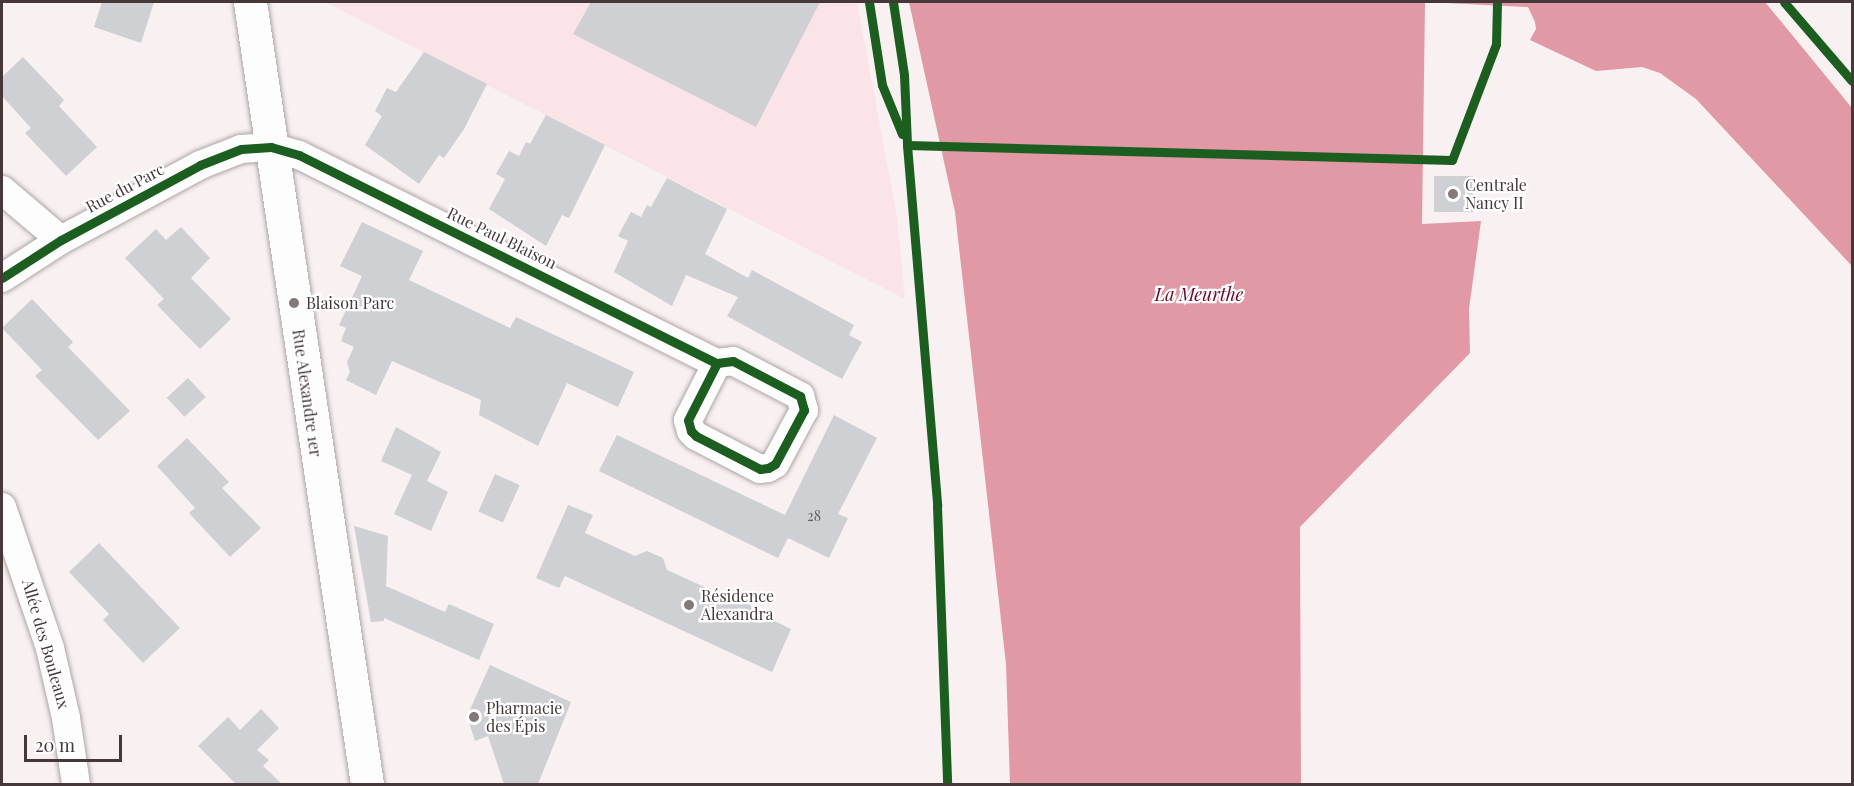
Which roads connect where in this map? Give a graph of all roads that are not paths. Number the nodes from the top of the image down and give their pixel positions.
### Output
1 (250, 2) edge
2 (271, 147) junction
3 (2, 190) edge
4 (61, 240) junction
5 (2, 278) edge
6 (717, 363) dead end
7 (2, 507) edge
8 (76, 784) edge
9 (367, 784) edge

1 - 2 main road, Rue Alexandre 1er
2 - 4 street, Rue du Parc
2 - 6 street, Rue Paul Blaison
2 - 9 main road, Rue Alexandre 1er
3 - 4 street
4 - 5 street, Rue du Parc
7 - 8 street, Allée des Bouleaux

